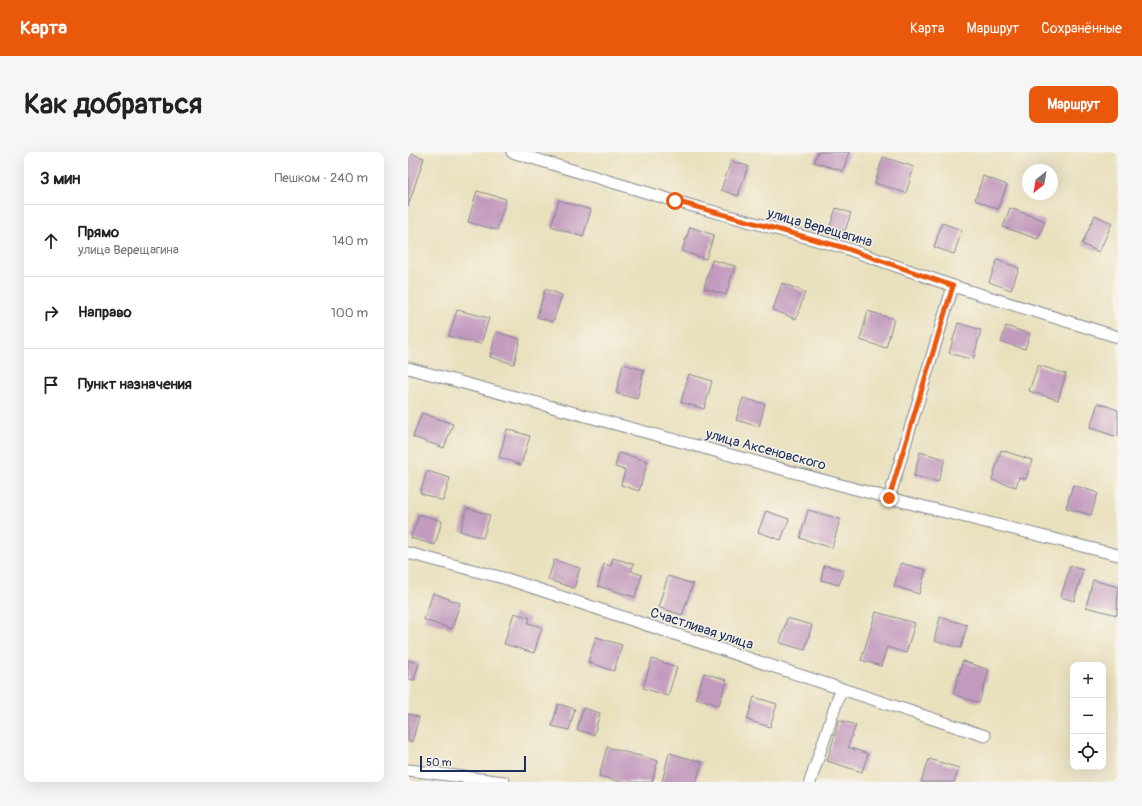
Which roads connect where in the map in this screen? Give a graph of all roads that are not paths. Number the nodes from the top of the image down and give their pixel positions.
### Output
1 (512, 152) edge
2 (953, 286) junction
3 (1118, 337) edge
4 (408, 368) edge
5 (889, 498) junction
6 (408, 553) edge
7 (1118, 555) edge
8 (841, 689) junction
9 (985, 736) dead end
10 (408, 770) edge
11 (504, 782) edge
12 (810, 782) edge

1 - 2 street, улица Верещагина
2 - 3 street, улица Верещагина
2 - 5 street
4 - 5 street, улица Аксеновского
5 - 7 street, улица Аксеновского
6 - 8 street, Счастливая улица
8 - 9 street, Счастливая улица
8 - 12 street
10 - 11 street

